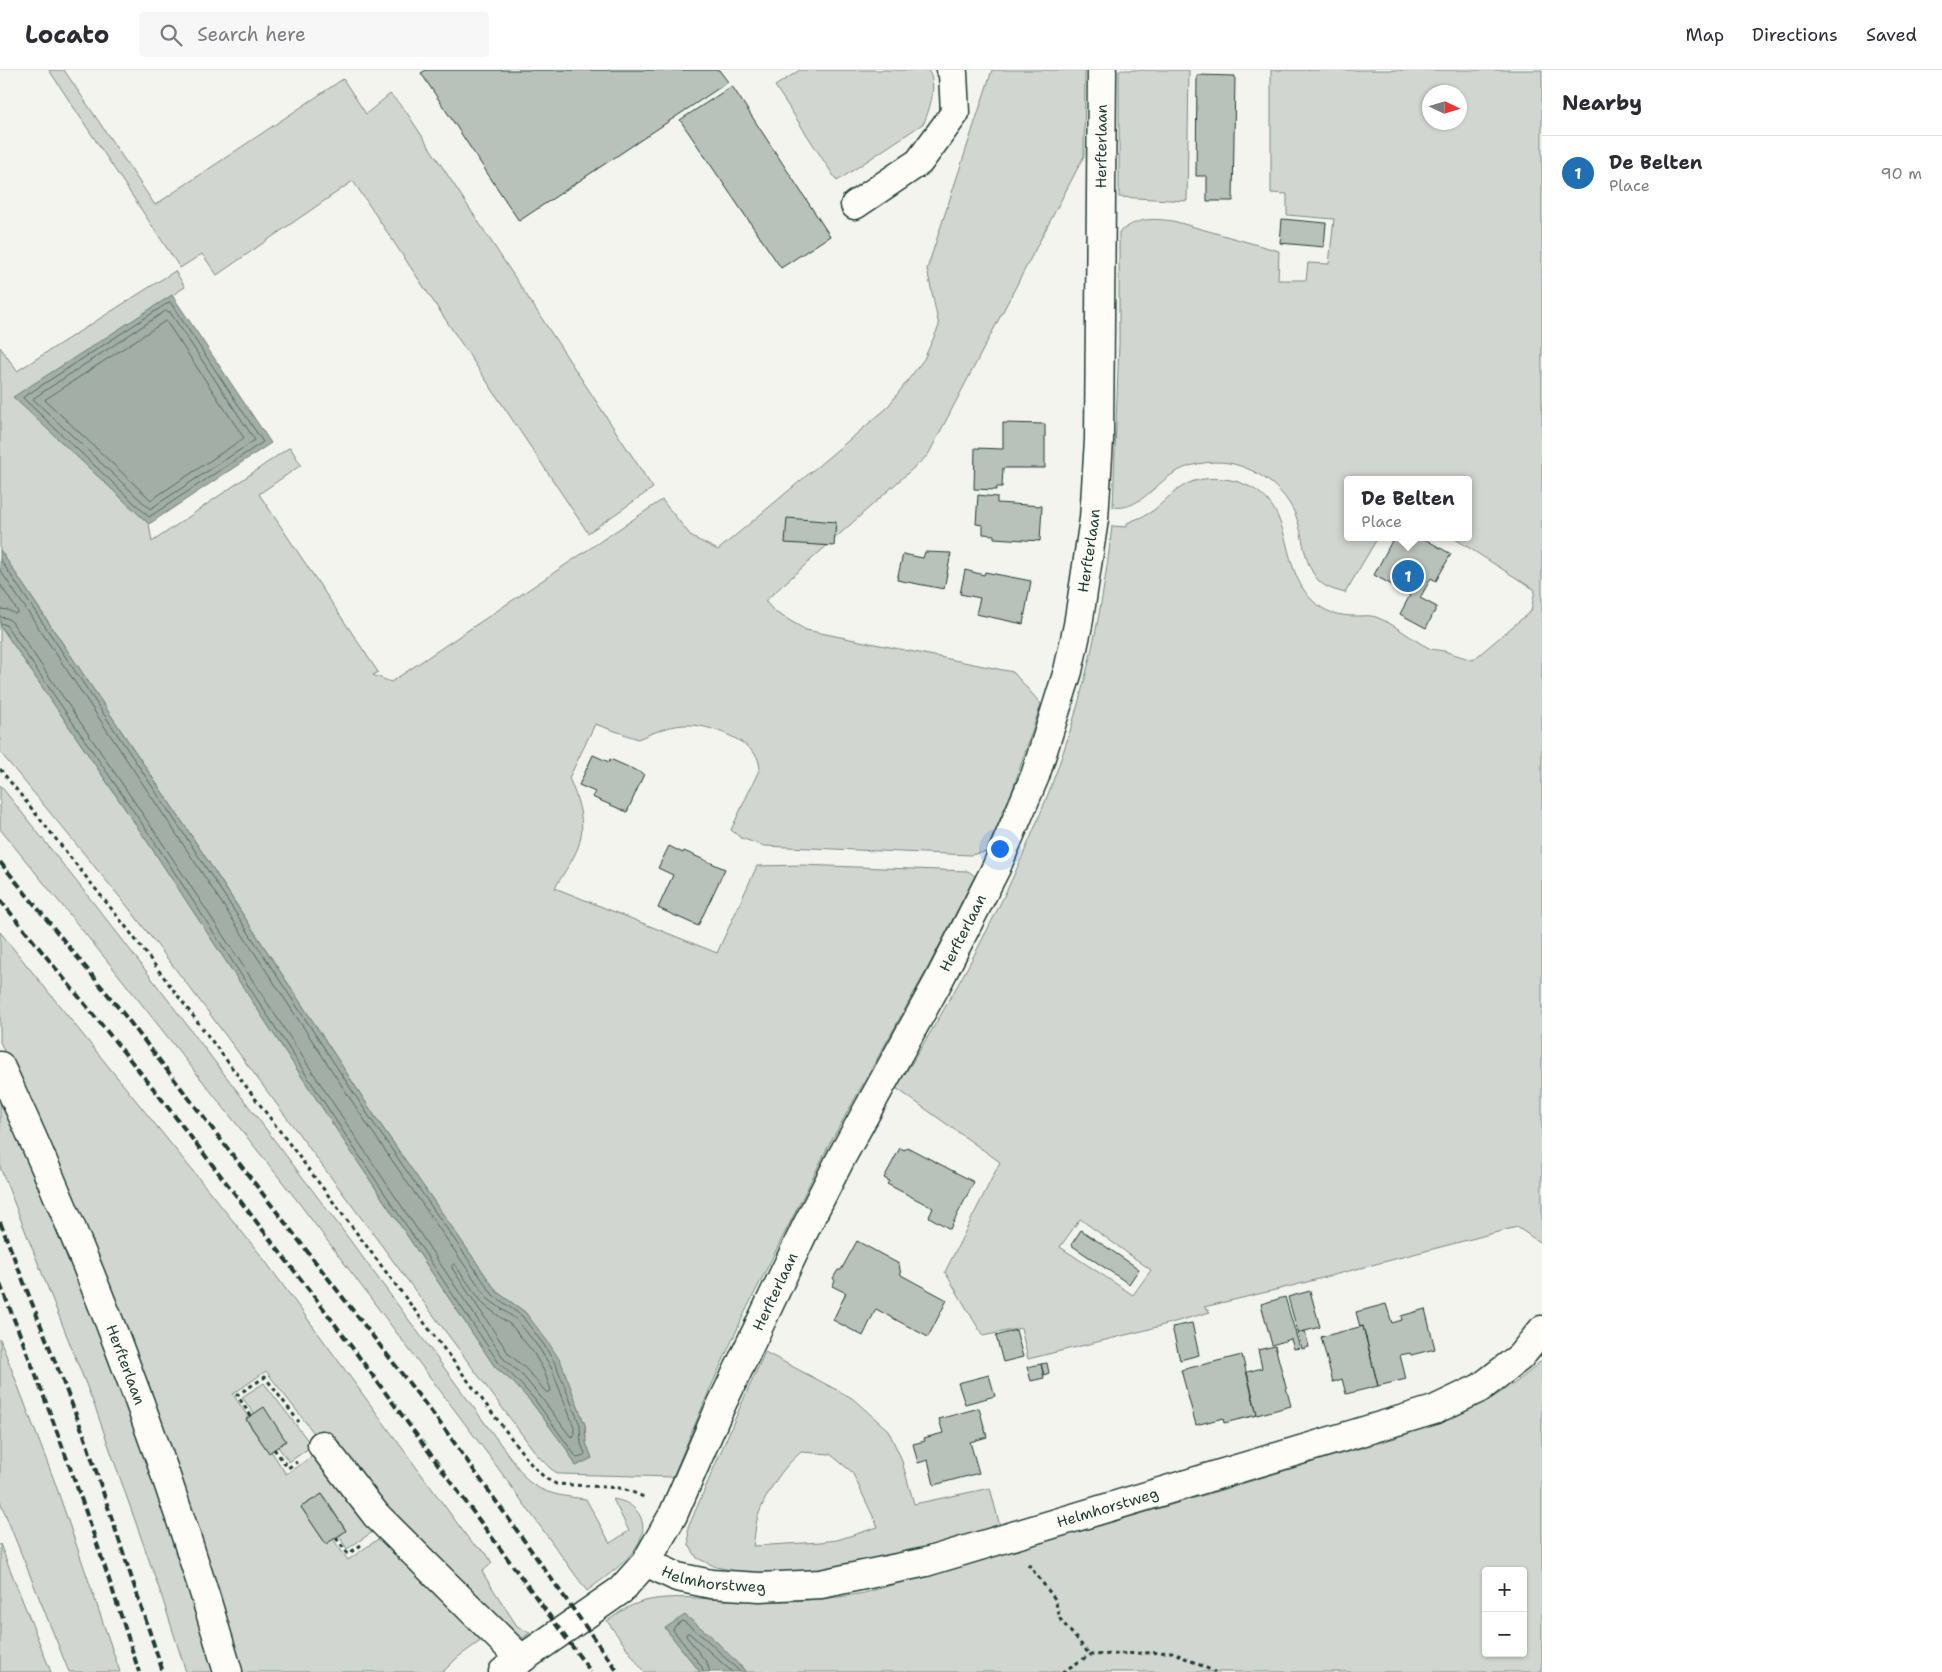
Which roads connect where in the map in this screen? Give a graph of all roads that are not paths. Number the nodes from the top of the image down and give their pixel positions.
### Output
1 (951, 70) edge
2 (1102, 70) edge
3 (856, 206) dead end
4 (0, 1066) edge
5 (1542, 1330) edge
6 (322, 1445) road end
7 (646, 1562) junction
8 (512, 1665) edge
9 (228, 1672) edge

1 - 3 street
2 - 7 street, Herfterlaan
4 - 9 street, Herfterlaan
5 - 7 street, Helmhorstweg
6 - 8 street
7 - 8 street, Herfterlaan

